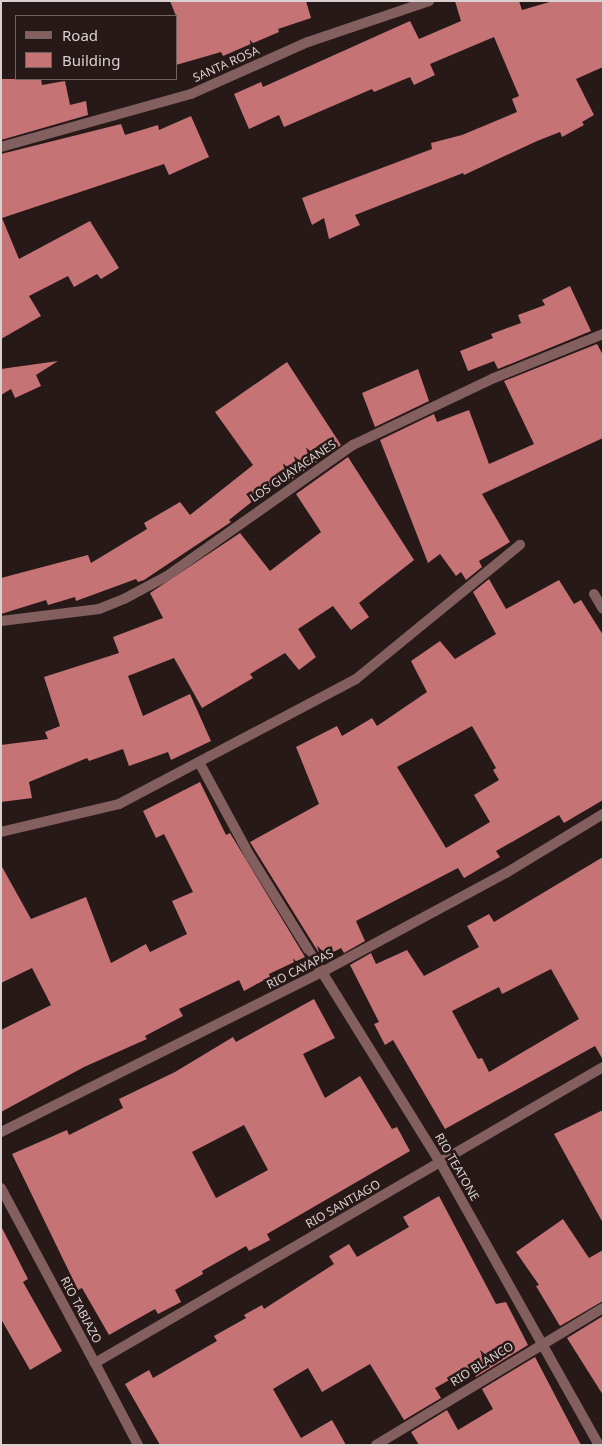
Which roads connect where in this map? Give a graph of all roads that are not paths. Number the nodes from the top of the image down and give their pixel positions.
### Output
1 (429, 1) edge
2 (1, 146) edge
3 (603, 334) edge
4 (520, 545) dead end
5 (594, 594) dead end
6 (603, 609) edge
7 (1, 621) edge
8 (199, 762) junction
9 (603, 814) edge
10 (1, 832) edge
11 (322, 972) junction
12 (603, 1067) edge
13 (1, 1132) edge
14 (440, 1162) junction
15 (1, 1188) edge
16 (603, 1308) edge
17 (542, 1342) junction
18 (95, 1363) junction
19 (138, 1445) edge
20 (376, 1445) edge
21 (600, 1445) edge

1 - 2 street, SANTA ROSA
3 - 7 street, LOS GUAYACANES
4 - 8 street
5 - 6 street
8 - 10 street
8 - 11 street, RIO TEATONE
9 - 11 street, RIO CAYAPAS
11 - 13 street, RIO CAYAPAS
11 - 14 street, RIO TEATONE
12 - 14 street, RIO SANTIAGO
14 - 17 street, RIO TEATONE
14 - 18 street, RIO SANTIAGO
15 - 18 street, RIO TABIAZO
16 - 17 street, RIO BLANCO
17 - 20 street, RIO BLANCO
17 - 21 street, RIO TEATONE
18 - 19 street, RIO TABIAZO

